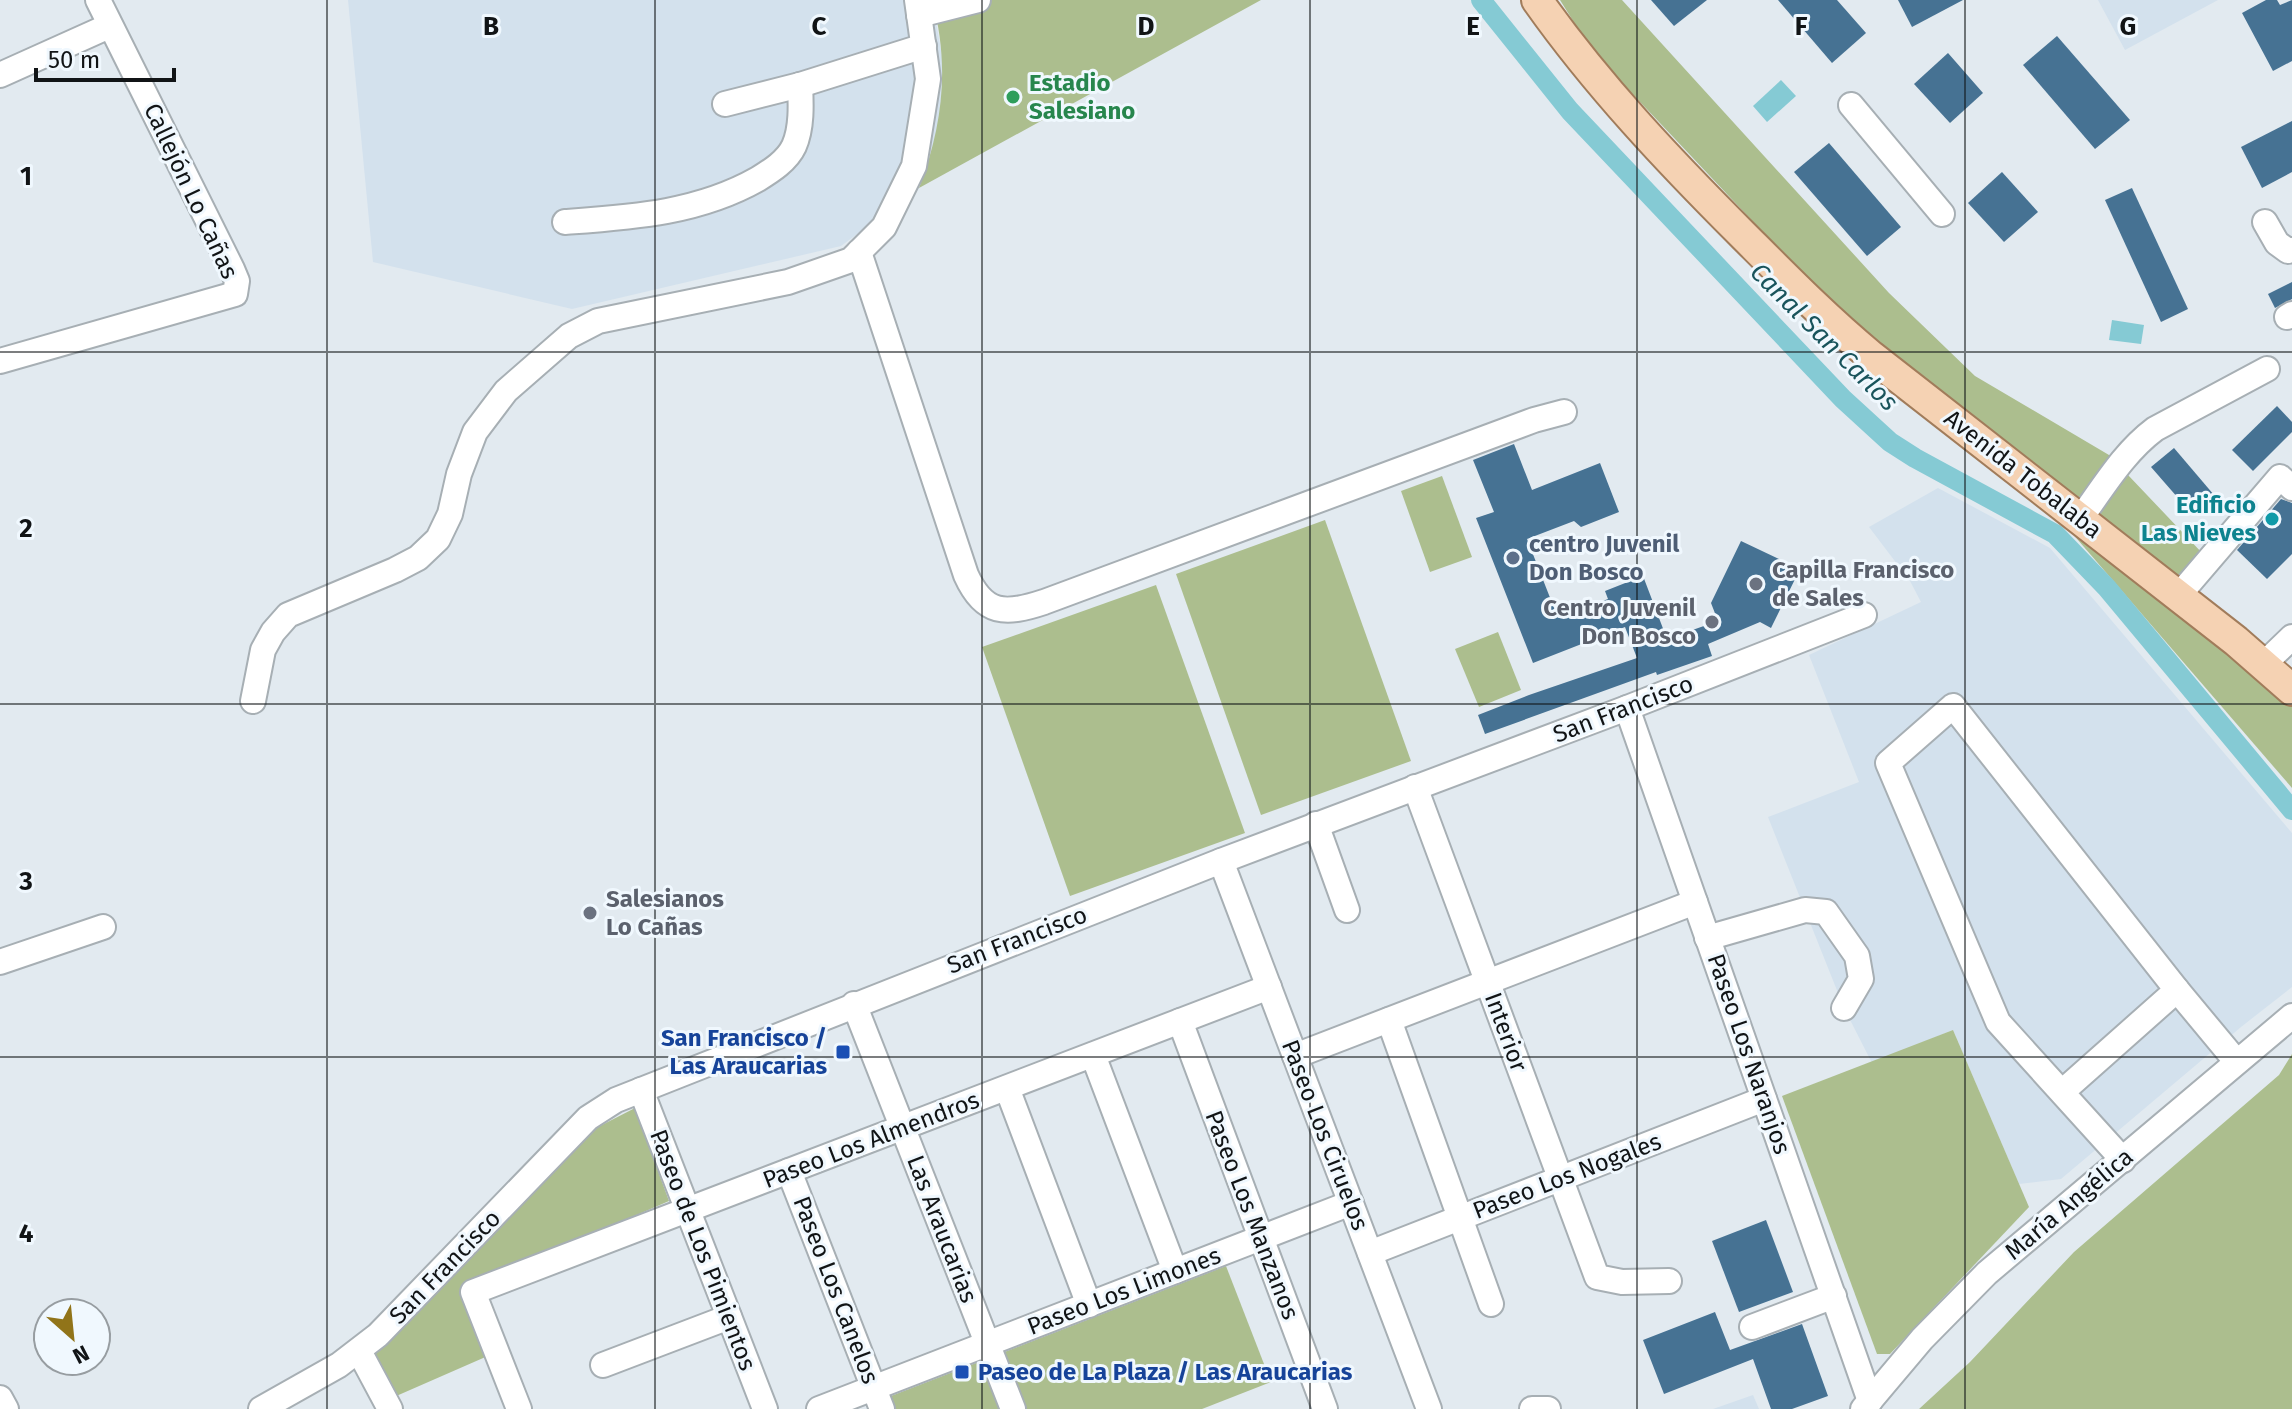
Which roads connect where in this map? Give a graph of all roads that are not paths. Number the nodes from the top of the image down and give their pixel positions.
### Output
1 (98, 0) edge
2 (978, 0) edge
3 (1537, 0) edge
4 (918, 8) edge
5 (109, 26) junction
6 (924, 46) junction
7 (0, 75) edge
8 (800, 85) junction
9 (725, 104) dead end
10 (1851, 105) dead end
11 (1942, 214) dead end
12 (565, 222) dead end
13 (2265, 222) dead end
14 (2292, 250) edge
15 (859, 252) junction
16 (0, 361) edge
17 (2267, 369) dead end
18 (1564, 412) dead end
19 (2292, 488) edge
20 (2080, 519) junction
21 (2185, 588) dead end
22 (1864, 615) dead end
23 (2292, 637) edge
24 (2264, 664) junction
25 (2292, 690) edge
26 (253, 701) dead end
27 (1627, 708) junction
28 (1415, 787) junction
29 (1316, 824) junction
30 (1221, 861) junction
31 (1695, 902) junction
32 (1347, 910) dead end
33 (103, 927) dead end
34 (1707, 938) junction
35 (0, 962) edge
36 (1487, 982) junction
37 (1269, 987) junction
38 (2177, 990) junction
39 (854, 1004) junction
40 (1844, 1008) dead end
41 (2292, 1016) edge
42 (1389, 1020) junction
43 (1180, 1021) junction
44 (1093, 1055) junction
45 (1295, 1056) junction
46 (2236, 1061) junction
47 (1007, 1088) junction
48 (641, 1090) junction
49 (2062, 1092) junction
50 (1764, 1099) junction
51 (902, 1128) junction
52 (2123, 1160) junction
53 (789, 1171) junction
54 (1561, 1179) junction
55 (1351, 1203) junction
56 (688, 1210) junction
57 (1460, 1218) junction
58 (1261, 1238) junction
59 (1370, 1253) junction
60 (1175, 1271) junction
61 (1669, 1281) dead end
62 (1834, 1296) junction
63 (1491, 1304) dead end
64 (1089, 1305) junction
65 (729, 1317) junction
66 (1752, 1327) dead end
67 (987, 1344) junction
68 (359, 1351) junction
69 (603, 1365) dead end
70 (0, 1398) edge
71 (878, 1398) edge
72 (1867, 1405) edge
73 (6, 1409) edge
74 (261, 1409) edge
75 (390, 1409) edge
76 (519, 1409) edge
77 (765, 1409) edge
78 (819, 1409) edge
79 (1013, 1409) edge
80 (1325, 1409) edge
81 (1429, 1409) edge
82 (1532, 1409) edge
83 (1548, 1409) edge

1 - 5 street, Callejón Lo Cañas
2 - 4 street
3 - 20 main road, Avenida Tobalaba
4 - 6 street
5 - 7 street
5 - 16 street, Callejón Lo Cañas
6 - 8 street
6 - 15 street
8 - 9 street
8 - 12 street
10 - 11 street
13 - 14 street
15 - 18 street
15 - 26 street
17 - 20 street
19 - 21 street
20 - 24 main road, Avenida Tobalaba
22 - 27 street, San Francisco
23 - 24 street
24 - 25 main road, Avenida Tobalaba
27 - 28 street, San Francisco
27 - 31 street, Paseo Los Naranjos
28 - 29 street, San Francisco
28 - 36 street, Interior
29 - 30 street, San Francisco
29 - 32 street
30 - 37 street, Paseo Los Ciruelos
30 - 39 street, San Francisco
31 - 34 street, Paseo Los Naranjos
31 - 36 street
33 - 35 street
34 - 40 street
34 - 50 street, Paseo Los Naranjos
36 - 42 street
36 - 54 street, Interior
37 - 43 street, Paseo Los Almendros
37 - 45 street, Paseo Los Ciruelos
38 - 46 street
38 - 49 street
38 - 49 street
39 - 48 street, San Francisco
39 - 51 street, Las Araucarias
41 - 46 street, María Angélica
42 - 45 street
42 - 57 street
43 - 44 street, Paseo Los Almendros
43 - 58 street, Paseo Los Manzanos
44 - 47 street, Paseo Los Almendros
44 - 60 street
45 - 55 street, Paseo Los Ciruelos
46 - 52 street, María Angélica
47 - 51 street, Paseo Los Almendros
47 - 64 street
48 - 56 street, Paseo de Los Pimientos
48 - 68 street, San Francisco
49 - 52 street
50 - 54 street, Paseo Los Nogales
50 - 62 street, Paseo Los Naranjos
51 - 53 street, Paseo Los Almendros
51 - 67 street, Las Araucarias
52 - 72 street, María Angélica
53 - 56 street, Paseo Los Almendros
53 - 71 street, Paseo Los Canelos
54 - 57 street, Paseo Los Nogales
54 - 61 street, Interior
55 - 58 street, Paseo Los Limones
55 - 59 street, Paseo Los Ciruelos
56 - 65 street, Paseo de Los Pimientos
56 - 76 street, Paseo Los Almendros
57 - 59 street, Paseo Los Nogales
57 - 63 street
58 - 60 street, Paseo Los Limones
58 - 80 street, Paseo Los Manzanos
59 - 81 street, Paseo Los Ciruelos
60 - 64 street, Paseo Los Limones
62 - 66 street
62 - 72 street, Paseo Los Naranjos
64 - 67 street, Paseo Los Limones
65 - 69 street
65 - 77 street, Paseo de Los Pimientos
67 - 71 street, Paseo Los Limones
67 - 79 street, Las Araucarias
68 - 74 street, San Francisco
68 - 75 street
70 - 73 street
71 - 78 street, Paseo Los Limones
82 - 83 street

